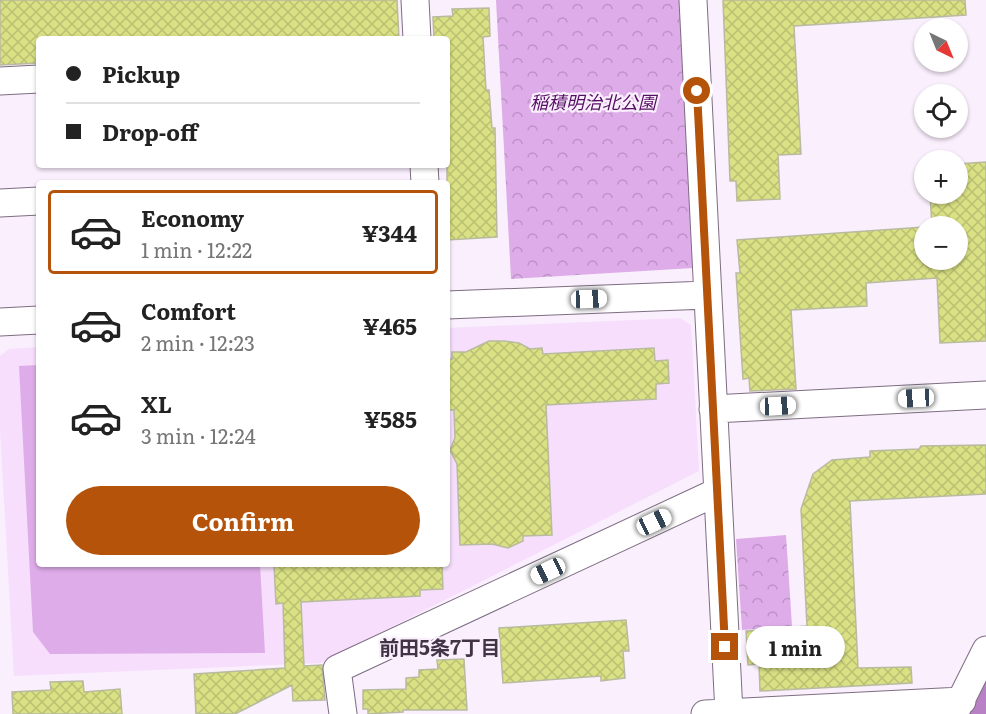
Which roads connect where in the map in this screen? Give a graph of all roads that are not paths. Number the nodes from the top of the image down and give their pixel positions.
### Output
1 (415, 0) edge
2 (693, 0) edge
3 (417, 36) edge
4 (36, 80) edge
5 (0, 81) edge
6 (36, 201) edge
7 (0, 203) edge
8 (707, 295) junction
9 (450, 304) edge
10 (36, 320) edge
11 (0, 322) edge
12 (986, 394) edge
13 (713, 409) junction
14 (717, 492) junction
15 (986, 650) edge
16 (958, 708) edge
17 (717, 713) edge
18 (343, 714) edge

1 - 3 street
2 - 8 street
4 - 5 street
6 - 7 street
8 - 9 street
8 - 13 street
10 - 11 street
12 - 13 street
13 - 14 street
14 - 17 street
14 - 18 street
15 - 16 street
16 - 17 street

